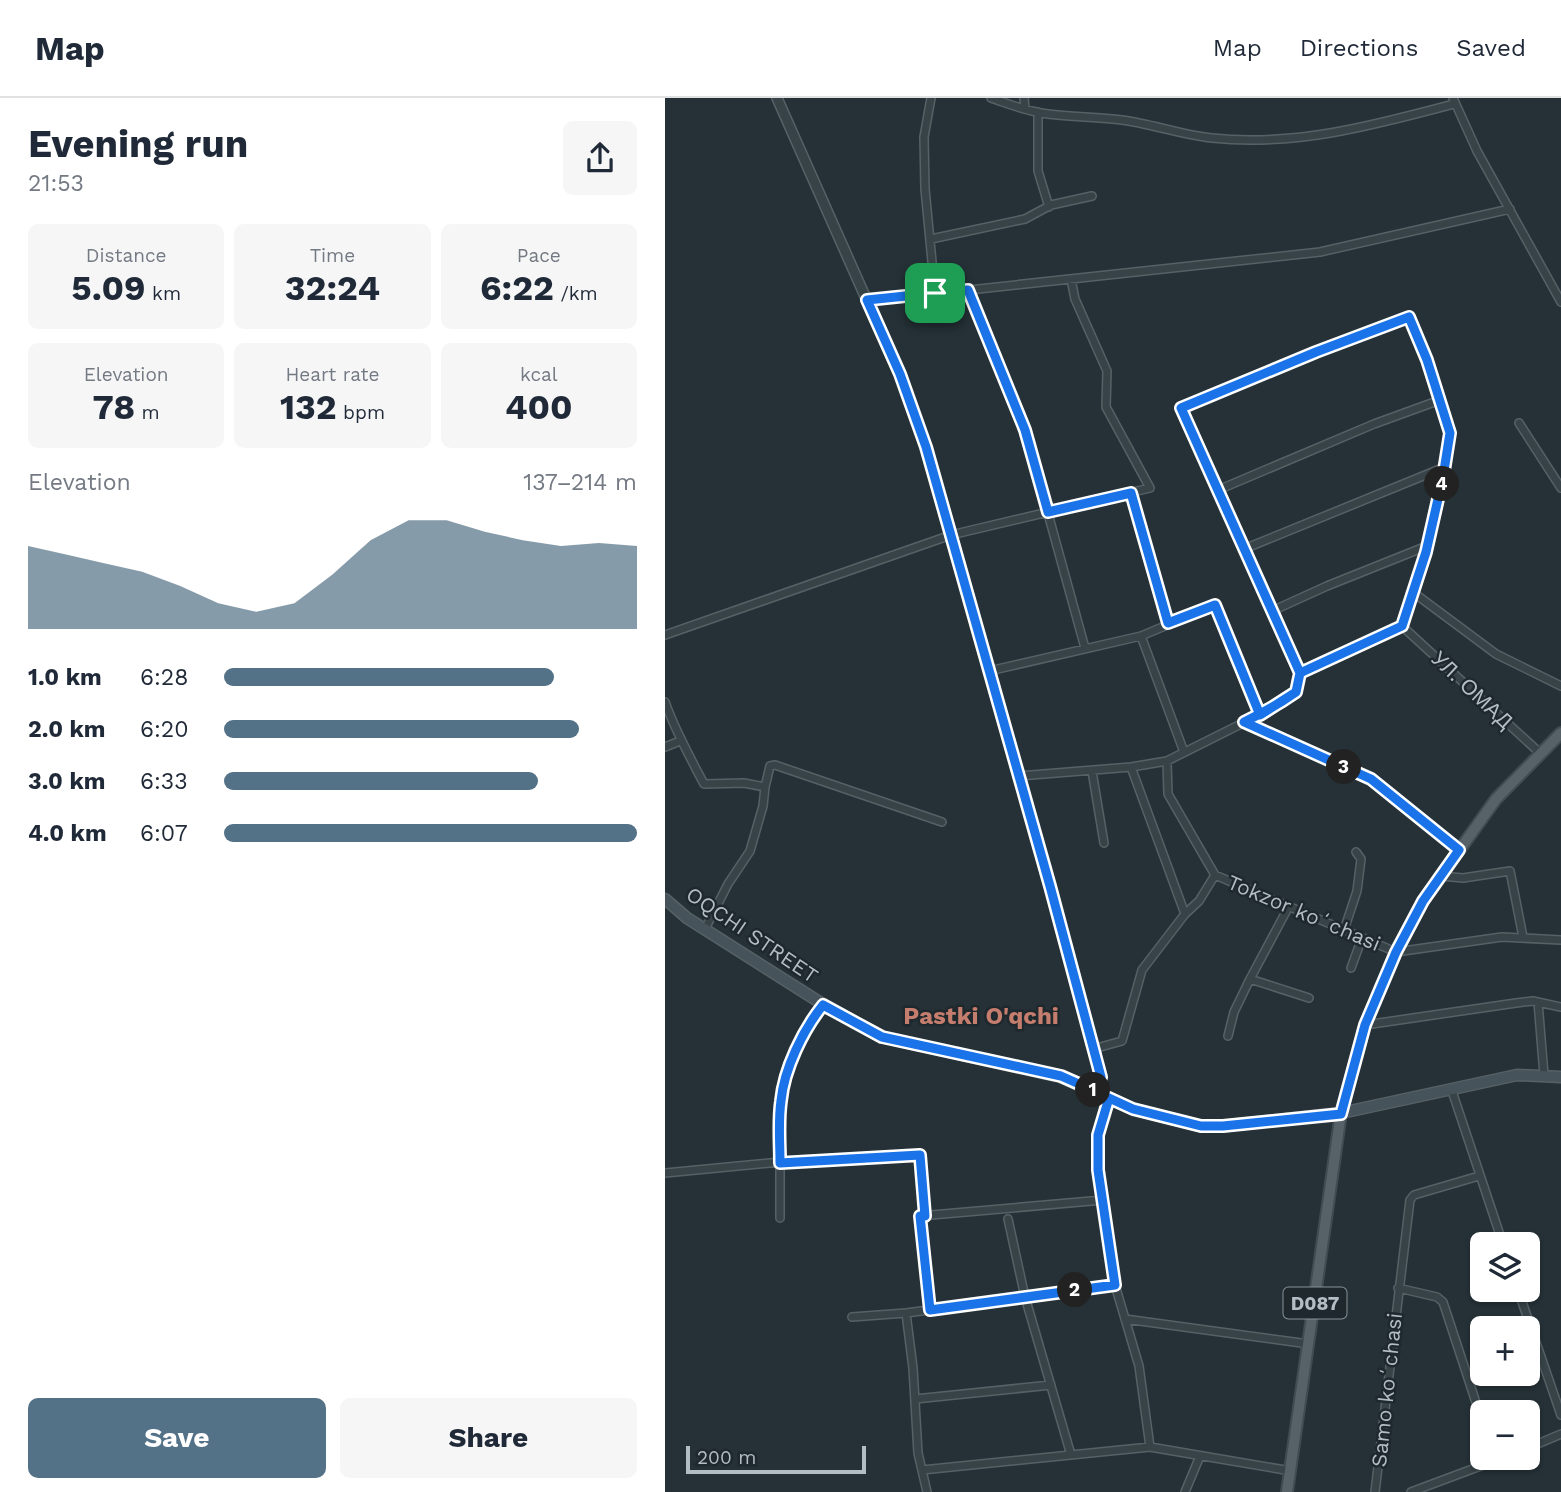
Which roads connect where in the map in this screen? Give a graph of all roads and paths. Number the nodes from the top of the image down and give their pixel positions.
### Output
1 (777, 98) edge
2 (931, 98) edge
3 (991, 98) edge
4 (1024, 98) edge
5 (1454, 101) edge
6 (1025, 109) junction
7 (1038, 112) junction
8 (1092, 196) dead end
9 (1049, 206) junction
10 (1510, 209) junction
11 (931, 239) junction
12 (1071, 279) junction
13 (968, 290) junction
14 (935, 293) junction
15 (867, 300) junction
16 (1561, 302) edge
17 (1440, 400) junction
18 (1519, 423) dead end
19 (1445, 467) junction
20 (1561, 488) edge
21 (1218, 490) junction
22 (1131, 493) junction
23 (1048, 512) junction
24 (951, 535) junction
25 (1427, 546) junction
26 (1244, 549) junction
27 (1414, 593) junction
28 (1272, 611) junction
29 (1168, 623) junction
30 (1402, 626) junction
31 (665, 635) edge
32 (1141, 636) junction
33 (1085, 648) junction
34 (989, 671) junction
35 (1300, 673) junction
36 (1561, 686) edge
37 (665, 702) edge
38 (1260, 715) junction
39 (1244, 722) junction
40 (1561, 733) edge
41 (680, 741) junction
42 (665, 747) edge
43 (1184, 752) junction
44 (1541, 754) junction
45 (1167, 761) junction
46 (1131, 767) junction
47 (1092, 771) junction
48 (1019, 776) junction
49 (765, 787) junction
50 (942, 822) dead end
51 (1104, 843) dead end
52 (1459, 850) junction
53 (1356, 852) dead end
54 (1215, 875) junction
55 (1441, 876) junction
56 (665, 899) edge
57 (1289, 906) junction
58 (1185, 914) junction
59 (705, 929) junction
60 (1344, 930) junction
61 (1523, 937) junction
62 (1362, 938) junction
63 (1561, 940) edge
64 (1396, 952) junction
65 (1351, 968) dead end
66 (1250, 979) junction
67 (1309, 998) dead end
68 (1538, 1002) junction
69 (823, 1005) junction
70 (1561, 1007) edge
71 (1365, 1025) junction
72 (1228, 1036) dead end
73 (1093, 1049) junction
74 (1544, 1075) junction
75 (1561, 1077) edge
76 (1452, 1091) junction
77 (1097, 1092) junction
78 (1109, 1098) junction
79 (1341, 1114) junction
80 (780, 1163) junction
81 (665, 1173) edge
82 (1479, 1176) junction
83 (1103, 1200) junction
84 (925, 1216) junction
85 (780, 1218) dead end
86 (1008, 1219) dead end
87 (1499, 1232) edge
88 (1115, 1285) junction
89 (1398, 1288) junction
90 (1025, 1297) junction
91 (1522, 1302) edge
92 (930, 1310) junction
93 (907, 1313) junction
94 (852, 1317) dead end
95 (1125, 1319) junction
96 (1309, 1344) junction
97 (1051, 1385) junction
98 (915, 1399) junction
99 (1475, 1400) edge
100 (1561, 1415) edge
101 (1561, 1434) edge
102 (1540, 1443) edge
103 (1150, 1447) junction
104 (1071, 1455) junction
105 (1200, 1456) junction
106 (922, 1470) junction
107 (1470, 1470) edge
108 (1291, 1471) junction
109 (927, 1492) edge
110 (1185, 1492) edge
111 (1287, 1492) edge
112 (1375, 1492) edge
113 (1411, 1492) edge

1 - 15 street
2 - 11 street
3 - 6 street
4 - 6 street
5 - 7 street
5 - 10 street
6 - 7 street
7 - 9 street
8 - 9 street
9 - 11 street
10 - 12 street
10 - 16 street
11 - 14 street
12 - 13 street
12 - 22 street
13 - 14 street
13 - 23 street
14 - 15 street
15 - 24 street
17 - 19 street
17 - 21 street
17 - 21 street
18 - 20 street
19 - 25 street
19 - 26 street
21 - 26 street
22 - 23 street
22 - 29 street
23 - 24 street
23 - 33 street
24 - 31 street
24 - 34 street
25 - 27 street
25 - 28 street
26 - 28 street
27 - 30 street
27 - 36 street
28 - 35 street
29 - 32 street
29 - 38 street
30 - 35 street
30 - 44 street, УЛ. ОМАД
32 - 33 street
32 - 43 street
33 - 34 street
34 - 48 street
35 - 38 street
37 - 41 street
38 - 39 street
39 - 43 street
39 - 52 street
40 - 44 main road, D087
41 - 42 street
41 - 49 street
43 - 45 street
44 - 52 main road, D087
45 - 46 street
45 - 54 street, Tokzor koʻchasi
46 - 47 street
46 - 58 street
47 - 48 street
47 - 51 street
48 - 73 street
49 - 50 street
49 - 59 street
52 - 55 main road, D087
53 - 60 street
54 - 57 street, Tokzor koʻchasi
54 - 58 street
55 - 61 street
55 - 64 main road, D087
56 - 59 main road, OQCHI STREET
57 - 60 street, Tokzor koʻchasi
57 - 66 street
58 - 73 street
59 - 69 main road, OQCHI STREET
60 - 62 street, Tokzor koʻchasi
61 - 63 street, Tokzor koʻchasi
61 - 64 street, Tokzor koʻchasi
62 - 64 street, Tokzor koʻchasi
62 - 65 street
64 - 71 main road, D087
66 - 67 street
66 - 72 street
68 - 70 street
68 - 71 street
68 - 74 street
69 - 77 main road, OQCHI STREET
69 - 80 street
71 - 79 main road, D087
73 - 77 street
74 - 75 main road, OQCHI STREET
74 - 76 main road, OQCHI STREET
76 - 79 main road, OQCHI STREET
76 - 82 street
77 - 78 main road, OQCHI STREET
78 - 79 main road, OQCHI STREET
78 - 83 street
79 - 96 main road, D087
80 - 81 street
80 - 84 street
80 - 85 street
82 - 87 street
82 - 89 street, Samo koʻchasi
83 - 84 street
83 - 88 street
84 - 92 street
86 - 90 street
88 - 90 street
88 - 95 street
89 - 99 street, Samo koʻchasi
89 - 112 street, Samo koʻchasi
90 - 92 street
90 - 97 street
91 - 100 street
92 - 93 street
93 - 94 street
93 - 98 street
95 - 96 street
95 - 103 street
96 - 108 main road, D087
97 - 98 street
97 - 104 street
98 - 106 street
101 - 102 street
103 - 104 street
103 - 105 street
104 - 106 street
105 - 108 street
105 - 110 street
106 - 109 street
107 - 113 street, Samo koʻchasi
108 - 111 main road, D087

